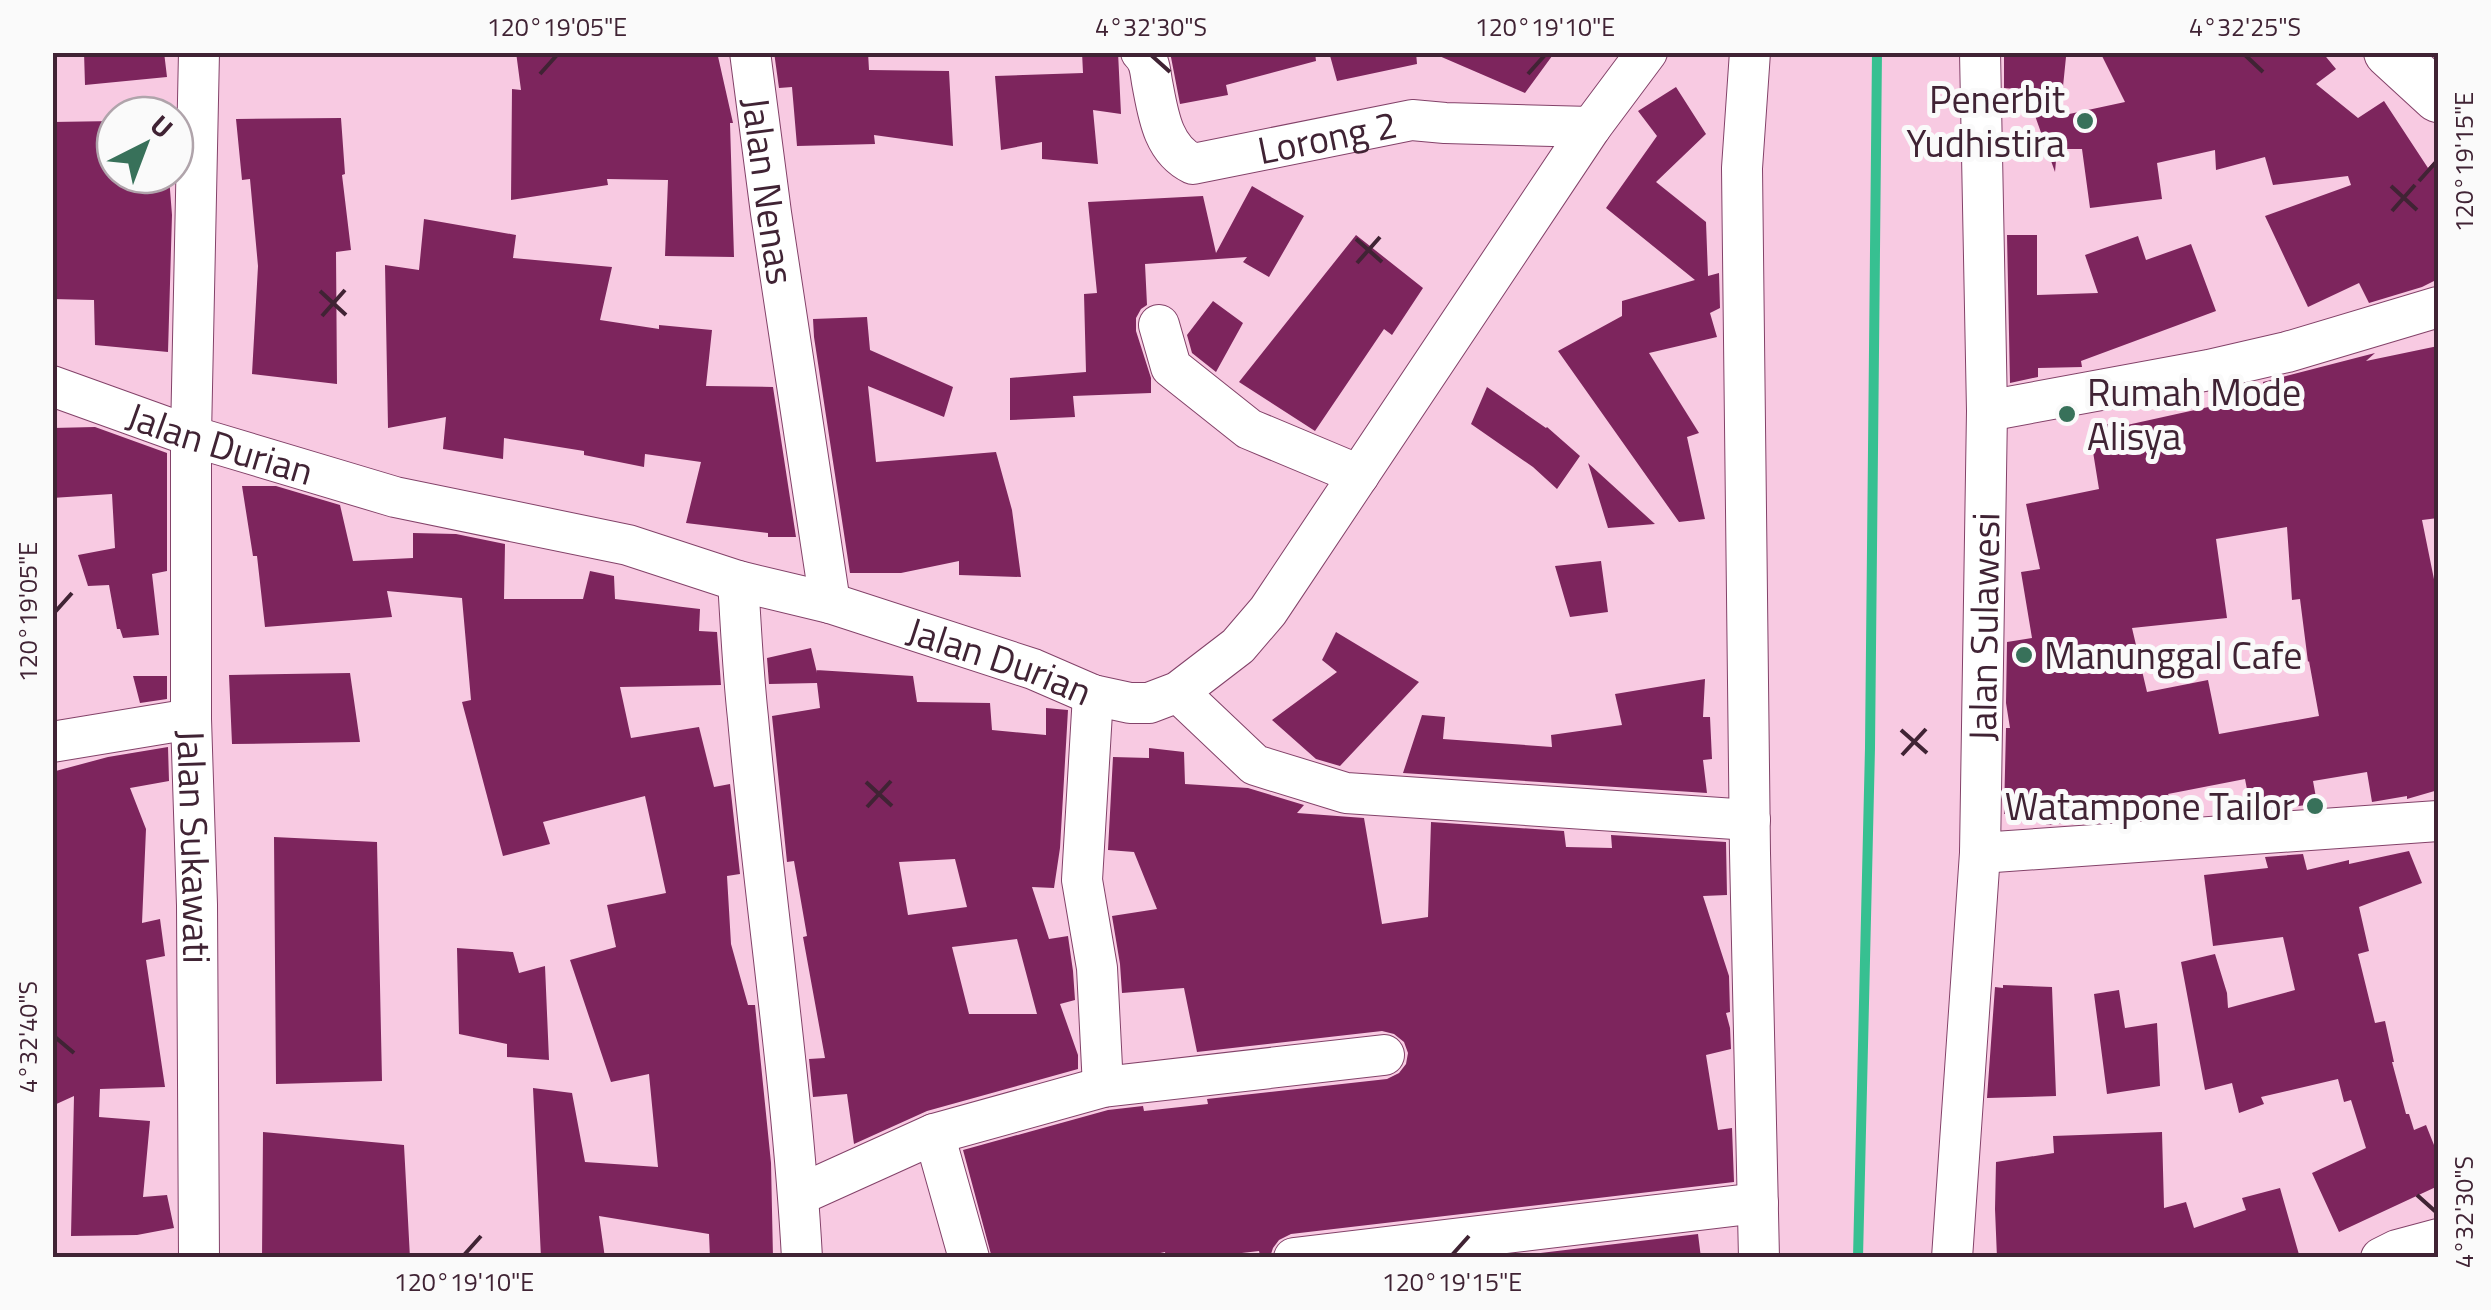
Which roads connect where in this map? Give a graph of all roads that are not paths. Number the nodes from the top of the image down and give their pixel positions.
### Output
1 (199, 52) edge
2 (750, 52) edge
3 (1141, 52) edge
4 (1646, 52) edge
5 (1750, 52) edge
6 (1980, 52) edge
7 (2389, 52) edge
8 (2438, 97) edge
9 (1591, 127) junction
10 (2438, 307) edge
11 (1158, 325) dead end
12 (52, 386) edge
13 (1987, 411) junction
14 (192, 436) junction
15 (1359, 475) junction
16 (738, 581) junction
17 (830, 604) junction
18 (1178, 692) junction
19 (1094, 696) junction
20 (191, 719) junction
21 (52, 742) edge
22 (1750, 820) junction
23 (2438, 821) edge
24 (1980, 853) junction
25 (1384, 1055) dead end
26 (1104, 1087) junction
27 (934, 1134) junction
28 (799, 1195) junction
29 (1758, 1203) junction
30 (2438, 1239) edge
31 (200, 1258) edge
32 (802, 1258) edge
33 (969, 1258) edge
34 (1294, 1258) edge
35 (1760, 1258) edge
36 (1952, 1258) edge
37 (2381, 1258) edge

1 - 14 street, Jalan Sukawati
2 - 17 street, Jalan Nenas
3 - 9 street, Lorong 2
4 - 9 street, Jalan Durian
5 - 22 street
6 - 13 street, Jalan Sulawesi
7 - 8 main road
9 - 15 street, Jalan Durian
10 - 13 street
11 - 15 street
12 - 14 street, Jalan Durian
13 - 24 street, Jalan Sulawesi
14 - 16 street, Jalan Durian
14 - 20 street, Jalan Sukawati
15 - 18 street, Jalan Durian
16 - 17 street, Jalan Durian
16 - 28 street
17 - 19 street, Jalan Durian
18 - 19 street, Jalan Durian
18 - 22 street
19 - 26 street
20 - 21 street
20 - 31 street, Jalan Sukawati
22 - 29 street
23 - 24 street
24 - 36 street, Jalan Sulawesi
25 - 26 street
26 - 27 street
27 - 28 street
27 - 33 street
28 - 32 street
29 - 34 street
29 - 35 street
30 - 37 street

